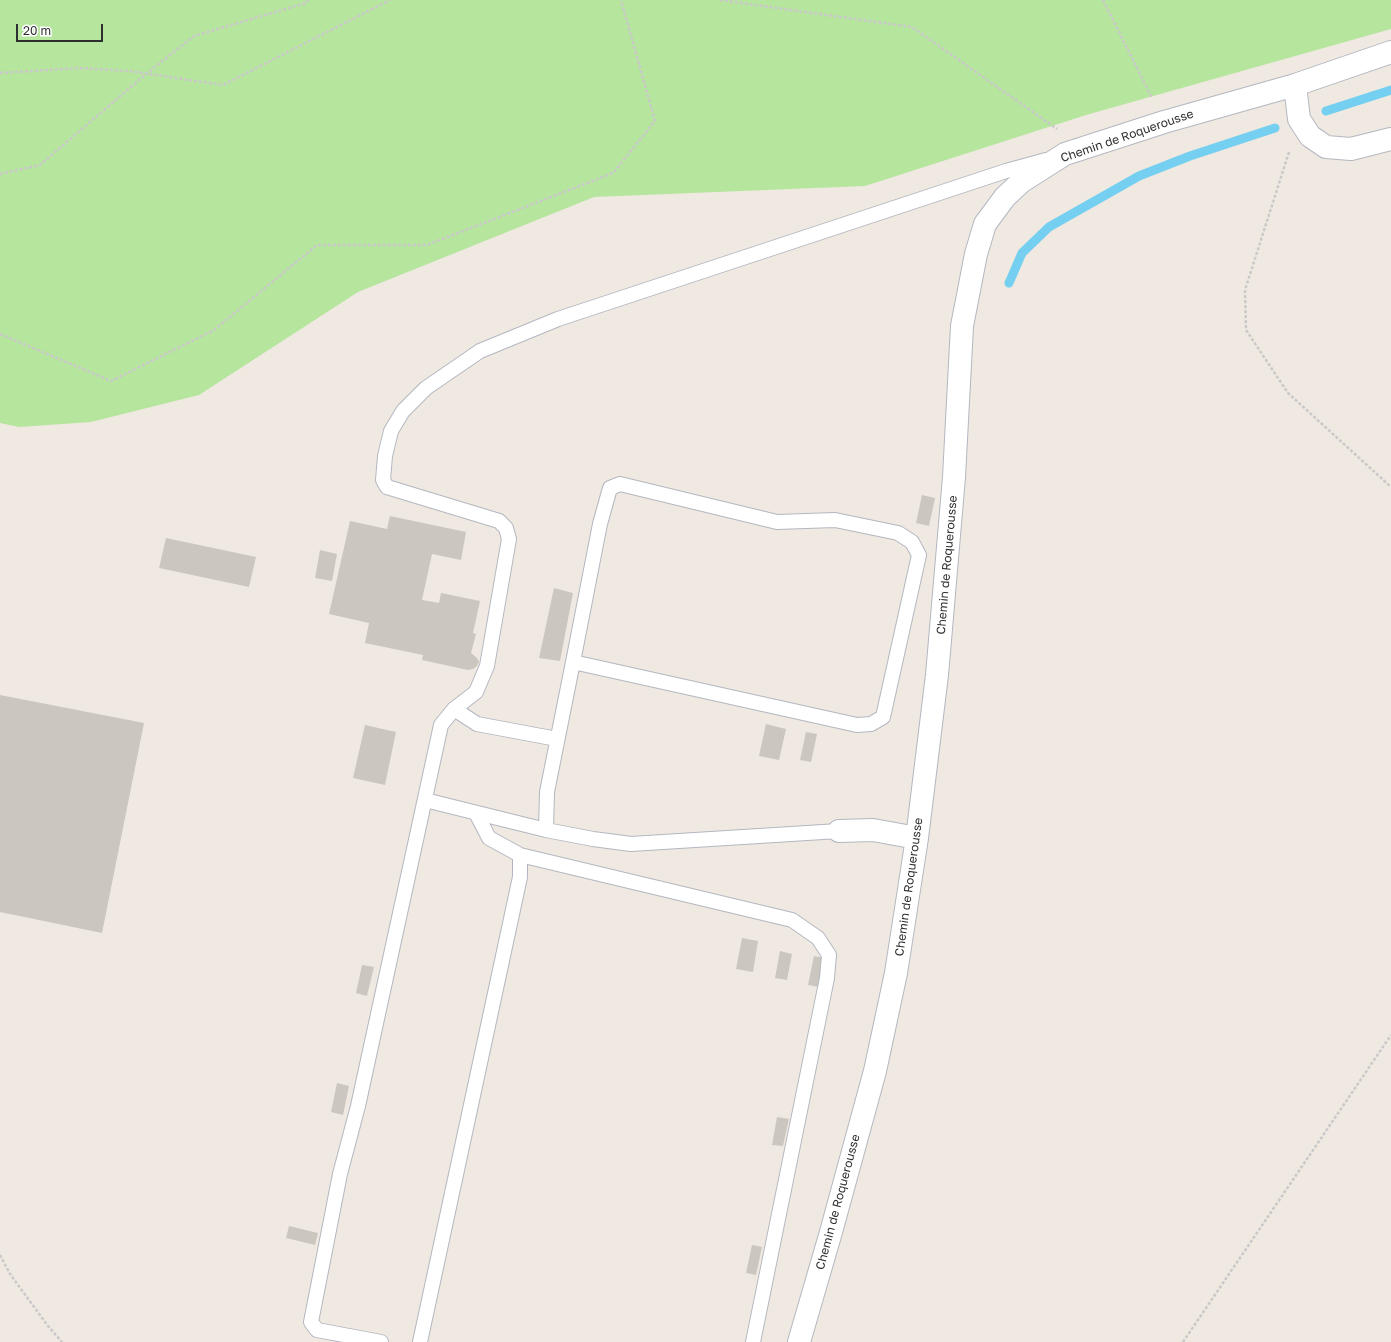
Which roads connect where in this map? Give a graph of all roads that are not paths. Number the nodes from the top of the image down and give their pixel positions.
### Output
1 (1391, 52) edge
2 (1295, 86) junction
3 (1391, 139) edge
4 (1065, 154) junction
5 (572, 662) junction
6 (454, 709) junction
7 (557, 739) junction
8 (426, 800) junction
9 (476, 813) junction
10 (546, 830) junction
11 (839, 831) joint
12 (917, 838) junction
13 (520, 855) junction
14 (382, 1342) edge
15 (420, 1342) edge
16 (753, 1342) edge
17 (799, 1342) edge

1 - 2 street, Chemin de Roquerousse
2 - 3 street
2 - 4 street, Chemin de Roquerousse
4 - 6 lane
4 - 12 street, Chemin de Roquerousse
5 - 5 lane
5 - 7 lane
6 - 7 lane
6 - 8 lane
7 - 10 lane
8 - 9 lane
8 - 14 lane
9 - 10 lane
9 - 13 lane
10 - 11 lane
11 - 12 street
12 - 17 street, Chemin de Roquerousse
13 - 15 lane
13 - 16 lane

